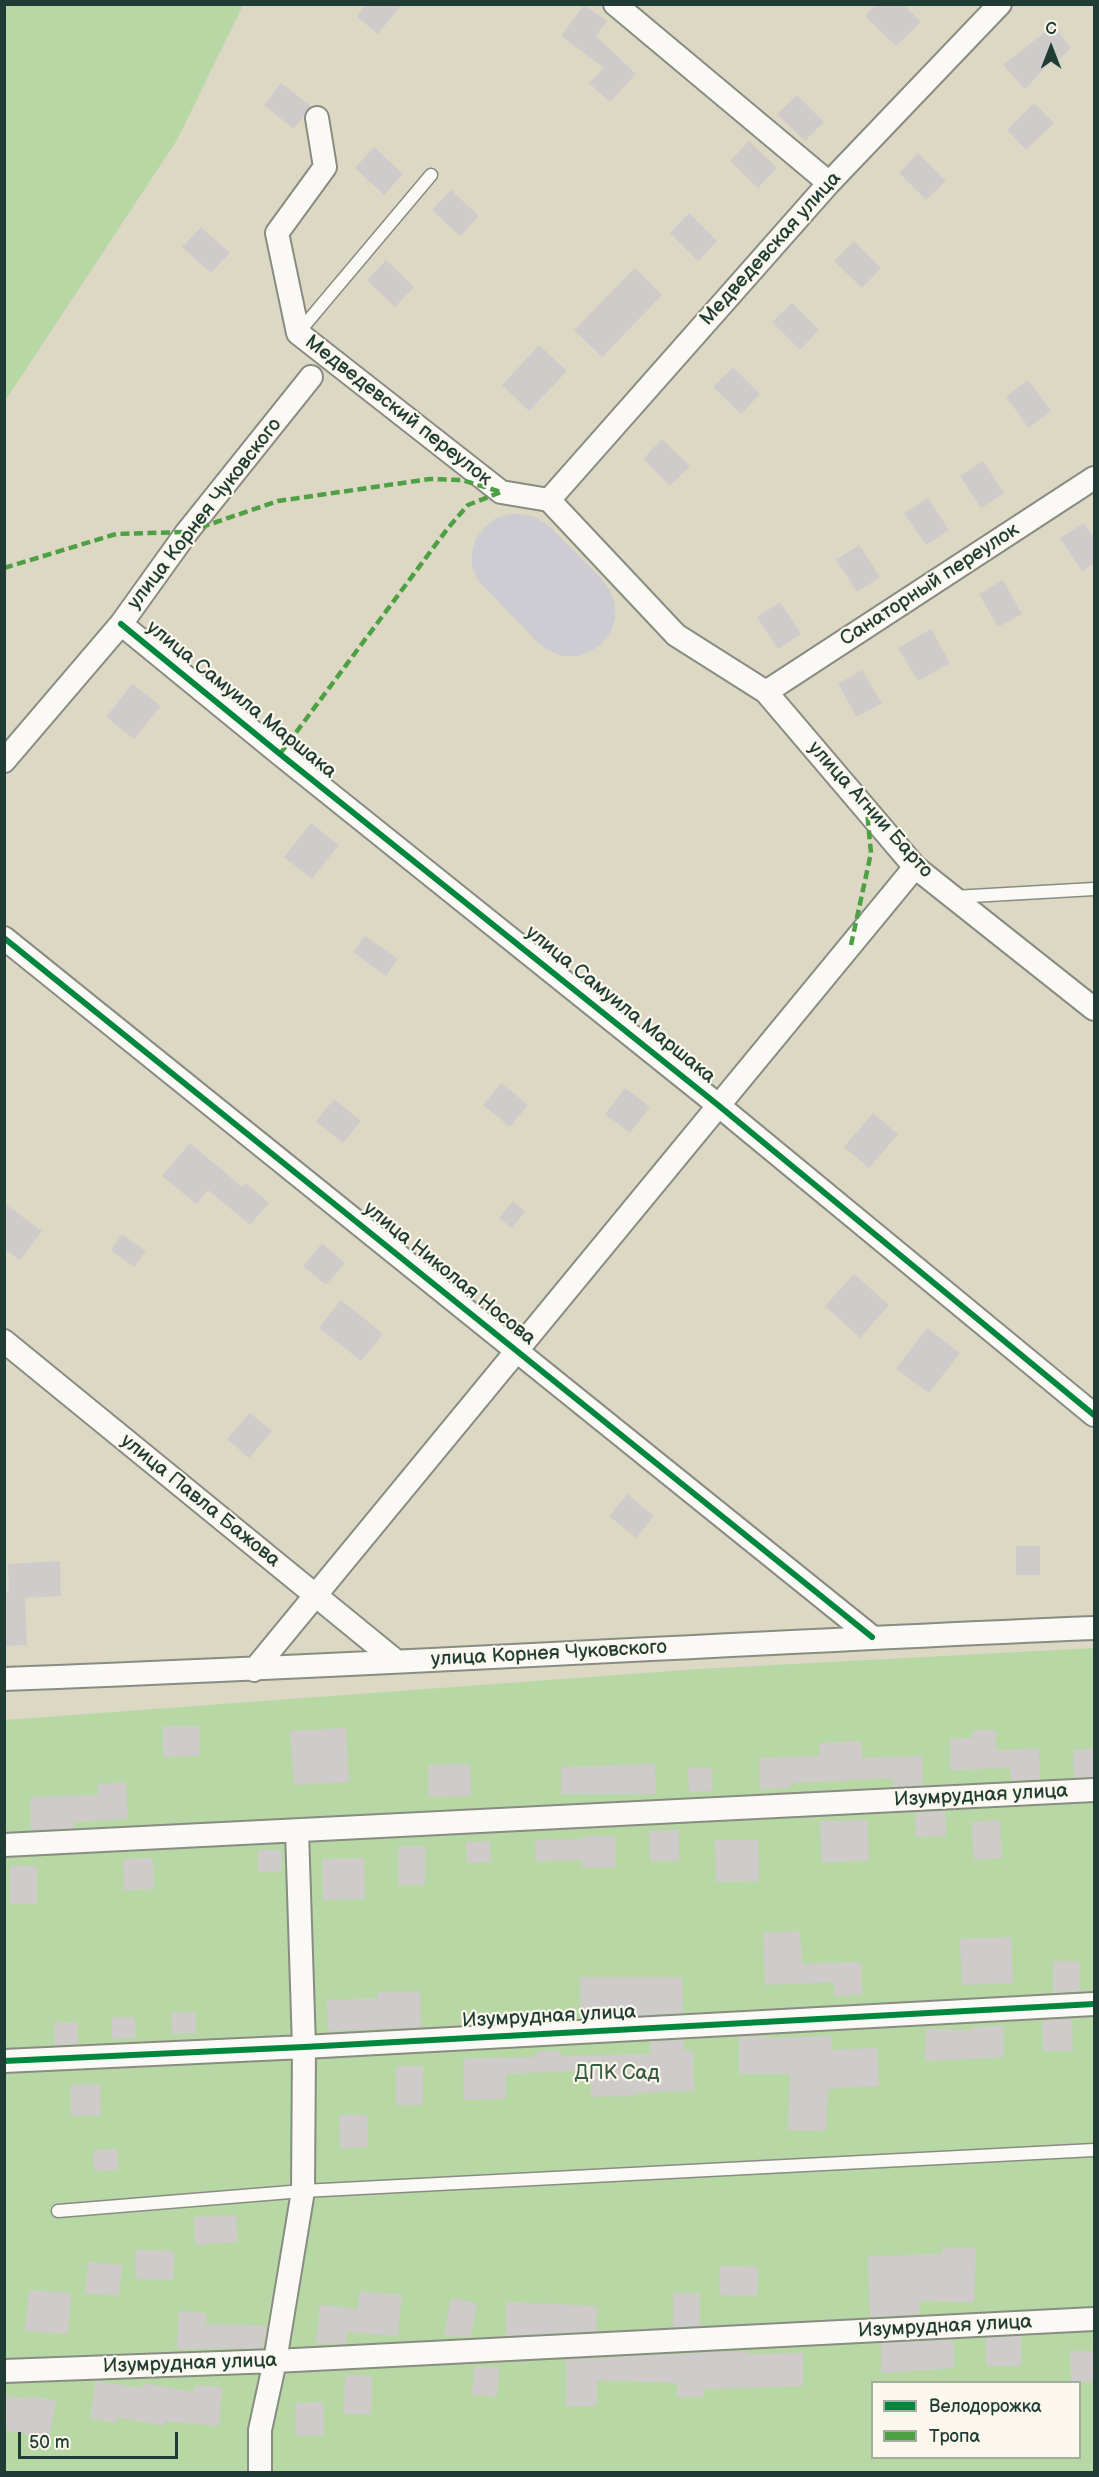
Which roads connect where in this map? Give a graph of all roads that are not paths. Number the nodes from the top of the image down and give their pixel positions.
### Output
1 (615, 4) edge
2 (1000, 4) edge
3 (316, 118) dead end
4 (431, 175) dead end
5 (829, 183) junction
6 (298, 333) junction
7 (311, 377) dead end
8 (1095, 478) edge
9 (549, 500) junction
10 (121, 624) junction
11 (766, 692) junction
12 (4, 760) edge
13 (915, 867) junction
14 (1095, 889) edge
15 (953, 897) junction
16 (4, 938) edge
17 (1095, 1009) edge
18 (718, 1105) junction
19 (4, 1341) edge
20 (517, 1350) junction
21 (1095, 1415) edge
22 (315, 1595) junction
23 (1095, 1628) edge
24 (872, 1637) junction
25 (396, 1661) junction
26 (254, 1670) junction
27 (4, 1679) edge
28 (1095, 1790) edge
29 (297, 1831) junction
30 (4, 1845) edge
31 (1095, 2004) edge
32 (304, 2048) junction
33 (4, 2061) edge
34 (1095, 2150) edge
35 (303, 2191) junction
36 (58, 2211) dead end
37 (1095, 2319) edge
38 (275, 2361) junction
39 (4, 2372) edge
40 (260, 2472) edge

1 - 5 street
2 - 5 street, Медведевская улица
3 - 6 street, Медведевский переулок
4 - 6 lane
5 - 9 street, Медведевская улица
6 - 9 street, Медведевский переулок
7 - 10 street, улица Корнея Чуковского
8 - 11 street, Санаторный переулок
9 - 11 street, улица Агнии Барто
10 - 12 street, улица Корнея Чуковского
10 - 18 street, улица Самуила Маршака
11 - 13 street, улица Агнии Барто
13 - 15 street, улица Агнии Барто
13 - 18 street
14 - 15 lane
15 - 17 street, улица Агнии Барто
16 - 20 street, улица Николая Носова
18 - 20 street
18 - 21 street, улица Самуила Маршака
19 - 22 street, улица Павла Бажова
20 - 22 street
20 - 24 street, улица Николая Носова
22 - 25 street, улица Павла Бажова
22 - 26 street
23 - 24 street, улица Корнея Чуковского
24 - 25 street, улица Корнея Чуковского
25 - 26 street, улица Корнея Чуковского
26 - 27 street, улица Корнея Чуковского
28 - 29 street, Изумрудная улица
29 - 30 street, Изумрудная улица
29 - 32 street
31 - 32 street, Изумрудная улица
32 - 33 street, Изумрудная улица
32 - 35 street
34 - 35 lane
35 - 36 lane
35 - 38 street
37 - 38 street, Изумрудная улица
38 - 39 street, Изумрудная улица
38 - 40 street

